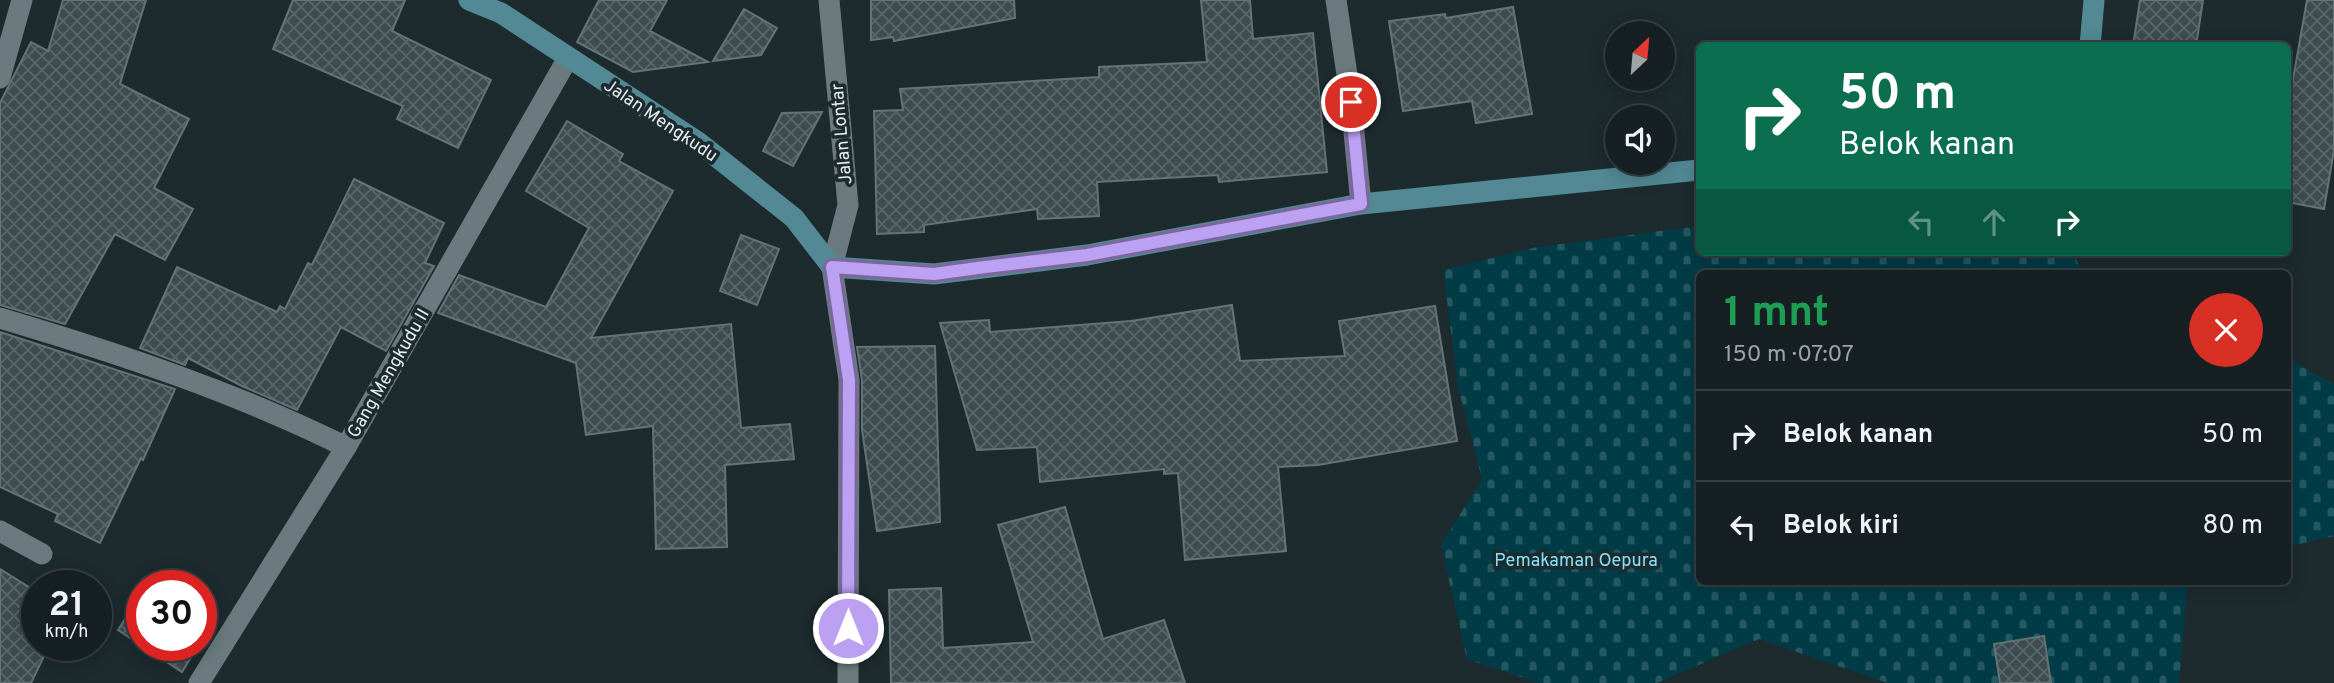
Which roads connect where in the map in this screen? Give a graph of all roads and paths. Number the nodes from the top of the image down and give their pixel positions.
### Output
1 (22, 0) edge
2 (469, 0) edge
3 (829, 0) edge
4 (1336, 0) edge
5 (2094, 0) edge
6 (2090, 42) edge
7 (568, 58) junction
8 (0, 78) edge
9 (1696, 170) edge
10 (1361, 204) junction
11 (832, 267) junction
12 (0, 318) edge
13 (346, 447) junction
14 (0, 531) edge
15 (42, 554) dead end
16 (199, 683) edge
17 (848, 683) edge

1 - 8 street
2 - 7 street, Jalan Mengkudu
3 - 11 street, Jalan Lontar
4 - 10 street
5 - 6 street
7 - 11 street, Jalan Mengkudu
7 - 13 street, Gang Mengkudu II
9 - 10 street
10 - 11 street
11 - 17 street
12 - 13 street
13 - 16 street, Gang Mengkudu II
14 - 15 street

